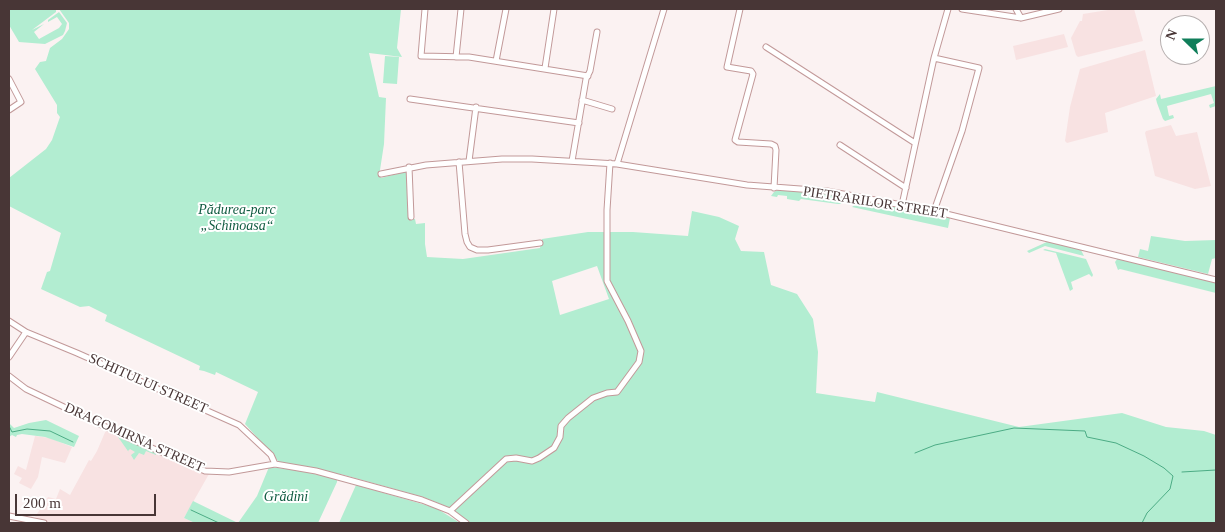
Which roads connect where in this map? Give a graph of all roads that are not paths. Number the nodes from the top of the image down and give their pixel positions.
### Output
1 (424, 9) edge
2 (461, 9) edge
3 (506, 9) edge
4 (554, 9) edge
5 (664, 9) edge
6 (948, 9) edge
7 (962, 9) edge
8 (1016, 9) edge
9 (1059, 9) edge
10 (739, 10) edge
11 (1022, 18) junction
12 (597, 32) dead end
13 (766, 47) dead end
14 (456, 57) junction
15 (934, 58) junction
16 (496, 61) junction
17 (545, 68) junction
18 (588, 76) junction
19 (9, 79) edge
20 (410, 99) dead end
21 (582, 100) junction
22 (476, 107) junction
23 (612, 109) dead end
24 (9, 110) edge
25 (578, 123) junction
26 (916, 143) junction
27 (840, 145) dead end
28 (468, 161) junction
29 (572, 161) junction
30 (459, 162) junction
31 (610, 163) junction
32 (617, 164) junction
33 (410, 167) junction
34 (381, 174) dead end
35 (774, 188) junction
36 (906, 188) junction
37 (902, 205) junction
38 (934, 211) junction
39 (411, 217) dead end
40 (540, 242) dead end
41 (1216, 280) edge
42 (9, 321) edge
43 (26, 332) junction
44 (9, 357) edge
45 (9, 376) edge
46 (275, 464) junction
47 (450, 511) junction
48 (9, 516) edge
49 (44, 523) edge
50 (466, 523) edge

1 - 14 street
2 - 14 street
3 - 16 street
4 - 17 street
5 - 32 street
6 - 15 street
7 - 11 street
8 - 11 street
9 - 11 street
10 - 35 street
12 - 18 street
13 - 26 street
14 - 16 street
15 - 26 street
15 - 38 street
16 - 17 street
17 - 18 street
18 - 21 street
19 - 24 street
20 - 22 street
21 - 23 street
21 - 25 street
22 - 25 street
22 - 28 street
25 - 29 street
26 - 36 street
27 - 36 street
28 - 29 street, PIETRARILOR STREET
28 - 30 street, PIETRARILOR STREET
29 - 31 street, PIETRARILOR STREET
30 - 33 street, PIETRARILOR STREET
30 - 40 street
31 - 32 street, PIETRARILOR STREET
31 - 47 street
32 - 35 street, PIETRARILOR STREET
33 - 34 street, PIETRARILOR STREET
33 - 39 street
35 - 37 street, PIETRARILOR STREET
36 - 37 street
37 - 38 street, PIETRARILOR STREET
38 - 41 street, PIETRARILOR STREET
42 - 43 street, SCHITULUI STREET
43 - 44 street
43 - 46 street, SCHITULUI STREET
45 - 46 street, DRAGOMIRNA STREET
46 - 47 street, DRAGOMIRNA STREET
47 - 50 street, DRAGOMIRNA STREET
48 - 49 street

